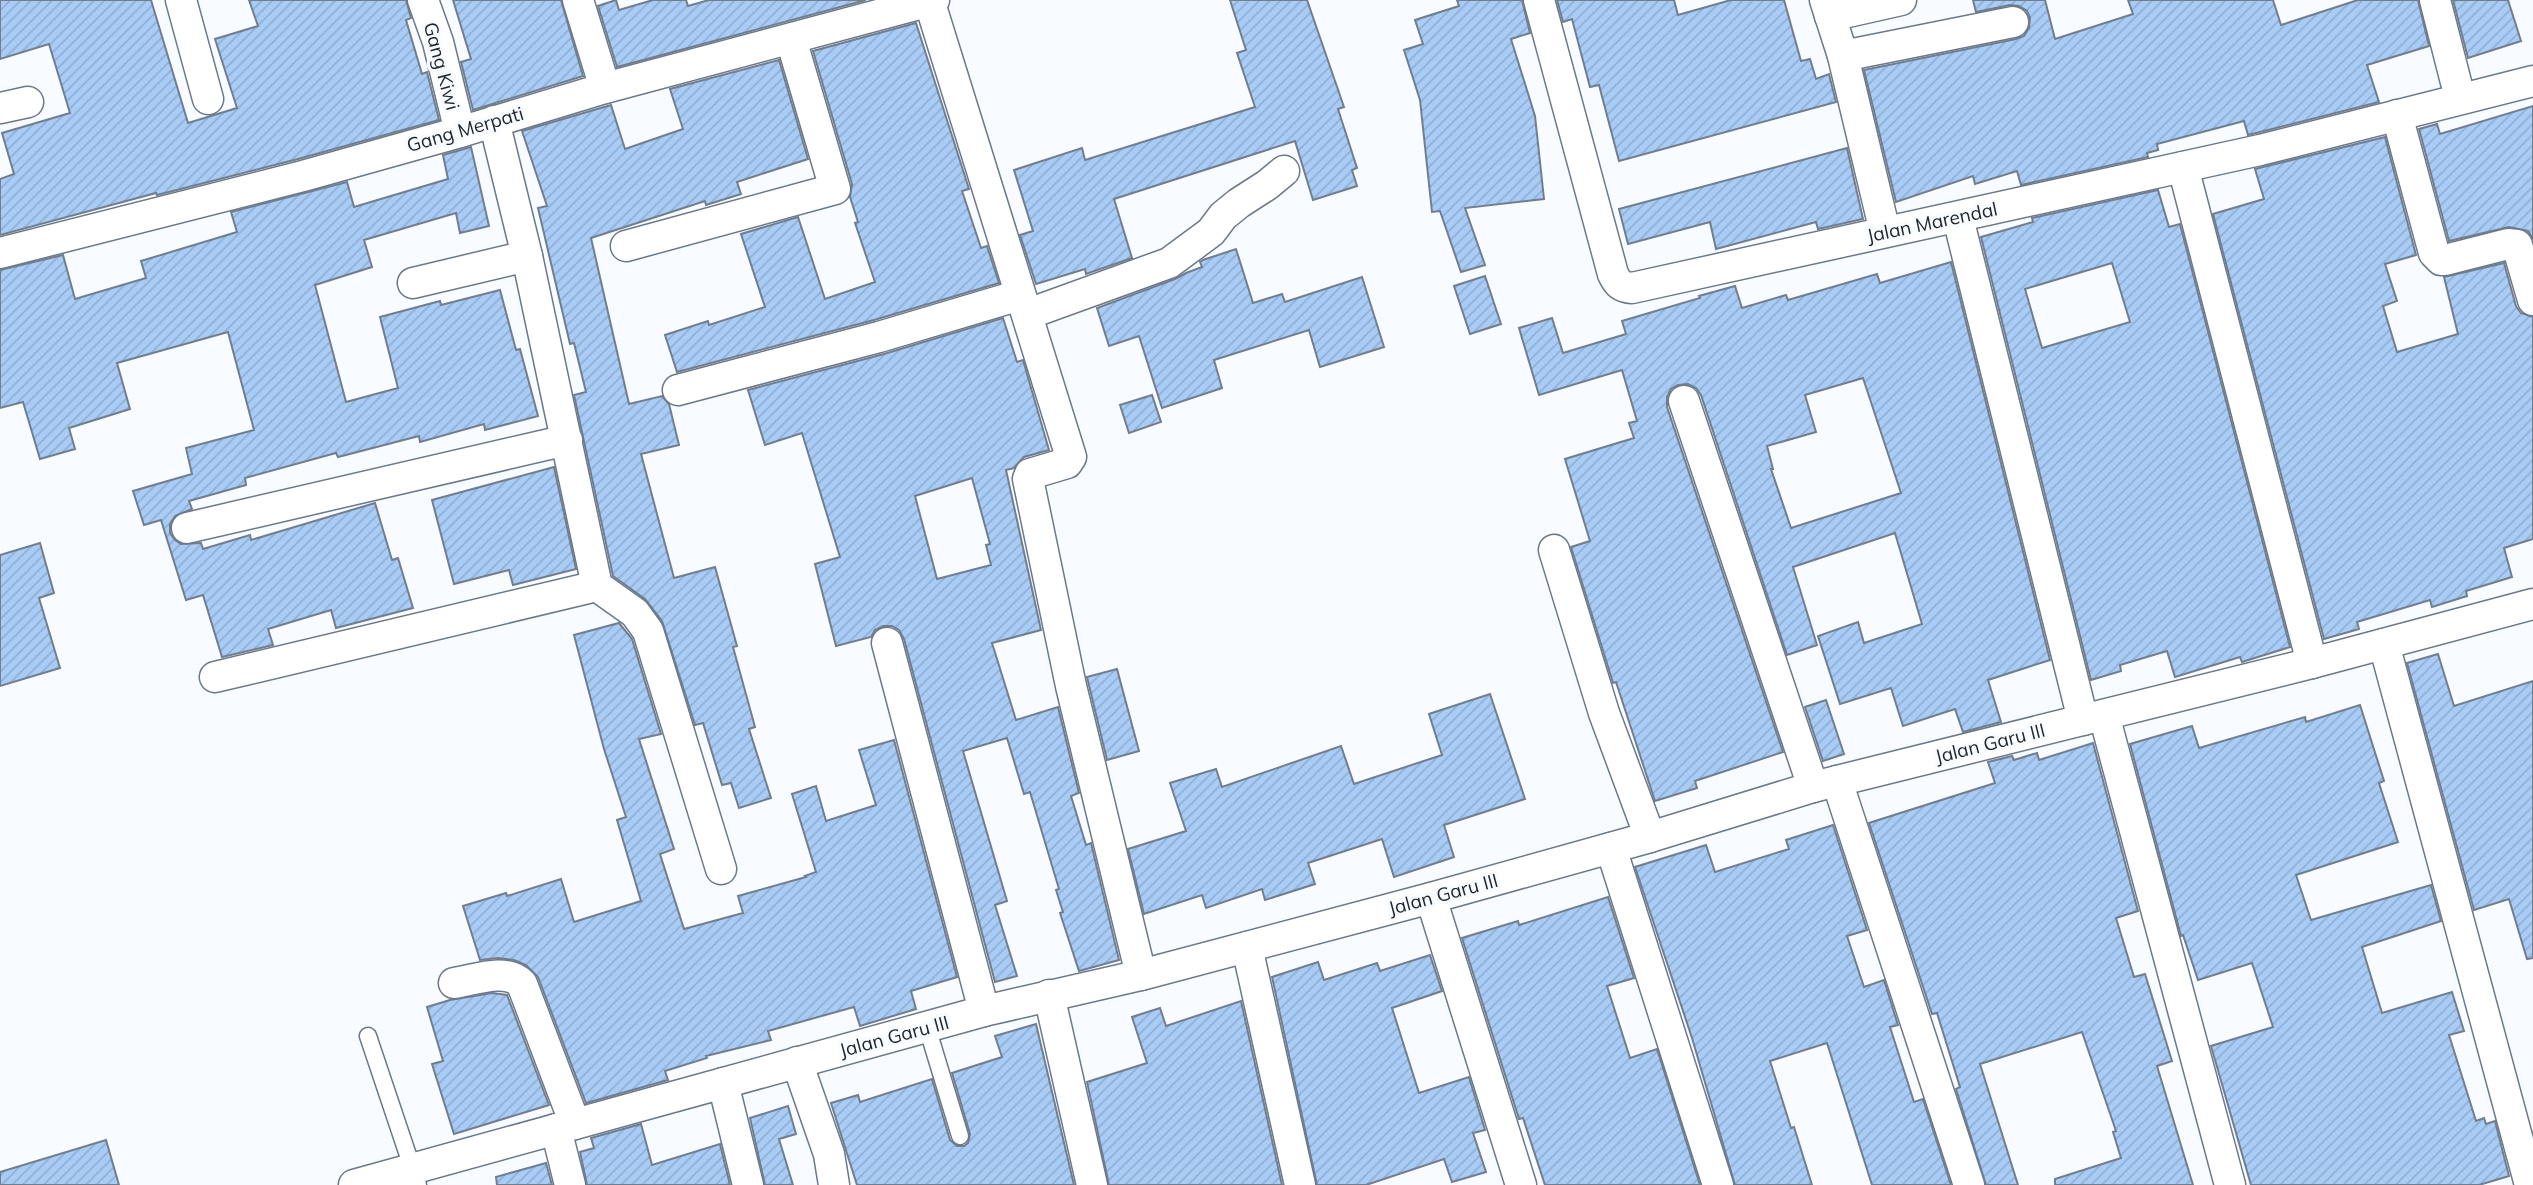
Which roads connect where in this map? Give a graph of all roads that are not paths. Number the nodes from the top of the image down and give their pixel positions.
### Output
1 (181, 0) edge
2 (424, 0) edge
3 (578, 0) edge
4 (931, 0) edge
5 (1539, 0) edge
6 (1901, 0) edge
7 (2435, 0) edge
8 (1827, 8) edge
9 (2013, 22) dead end
10 (791, 39) junction
11 (1843, 56) junction
12 (2533, 81) edge
13 (605, 88) junction
14 (2460, 98) junction
15 (208, 99) dead end
16 (2397, 115) junction
17 (494, 121) junction
18 (460, 132) junction
19 (2183, 167) junction
20 (1284, 171) dead end
21 (1958, 218) junction
22 (1885, 232) junction
23 (626, 246) dead end
24 (0, 253) edge
25 (527, 256) junction
26 (413, 284) dead end
27 (2533, 300) edge
28 (1024, 304) junction
29 (678, 390) dead end
30 (1684, 401) dead end
31 (567, 440) junction
32 (187, 528) dead end
33 (1554, 550) dead end
34 (597, 586) junction
35 (2533, 604) edge
36 (887, 643) dead end
37 (2384, 644) junction
38 (2312, 663) junction
39 (215, 677) dead end
40 (2093, 717) junction
41 (1825, 784) junction
42 (1650, 837) junction
43 (1611, 849) junction
44 (722, 869) dead end
45 (1431, 898) junction
46 (1247, 947) junction
47 (1141, 975) junction
48 (454, 983) dead end
49 (1049, 995) junction
50 (984, 1011) junction
51 (927, 1027) junction
52 (368, 1036) dead end
53 (797, 1062) junction
54 (723, 1083) junction
55 (566, 1127) junction
56 (960, 1136) dead end
57 (415, 1177) edge
58 (2526, 1183) edge
59 (354, 1185) edge
60 (570, 1185) edge
61 (748, 1185) edge
62 (834, 1185) edge
63 (1092, 1185) edge
64 (1300, 1185) edge
65 (1521, 1185) edge
66 (1718, 1185) edge
67 (1969, 1185) edge
68 (2230, 1185) edge

1 - 15 street
2 - 18 street, Gang Kiwi
3 - 13 street
4 - 10 street, Gang Merpati
4 - 28 street
5 - 22 street, Jalan Marendal
6 - 8 street
7 - 14 street
8 - 11 street
9 - 11 street
10 - 13 street, Gang Merpati
10 - 23 street
11 - 22 street
12 - 14 street, Jalan Marendal
13 - 17 street, Gang Merpati
14 - 16 street, Jalan Marendal
16 - 19 street, Jalan Marendal
16 - 27 street
17 - 18 street, Gang Merpati
17 - 25 street
18 - 24 street, Gang Merpati
19 - 21 street, Jalan Marendal
19 - 38 street
20 - 28 street
21 - 22 street, Jalan Marendal
21 - 40 street
25 - 26 street
25 - 31 street
28 - 29 street
28 - 47 street
30 - 41 street
31 - 32 street
31 - 34 street
33 - 42 street
34 - 39 street
34 - 44 street
35 - 37 street, Jalan Garu III
36 - 50 street
37 - 38 street, Jalan Garu III
37 - 58 street
38 - 40 street, Jalan Garu III
40 - 41 street, Jalan Garu III
40 - 68 street
41 - 42 street, Jalan Garu III
41 - 67 street
42 - 43 street, Jalan Garu III
43 - 45 street, Jalan Garu III
43 - 66 street
45 - 46 street, Jalan Garu III
45 - 65 street
46 - 47 street, Jalan Garu III
46 - 64 street
47 - 49 street, Jalan Garu III
48 - 55 street
49 - 50 street, Jalan Garu III
49 - 63 street
50 - 51 street, Jalan Garu III
51 - 53 street, Jalan Garu III
51 - 56 lane
52 - 57 lane
53 - 54 street, Jalan Garu III
53 - 62 street
54 - 55 street, Jalan Garu III
54 - 61 street
55 - 57 street, Jalan Garu III
55 - 60 street
57 - 59 street, Jalan Garu III

